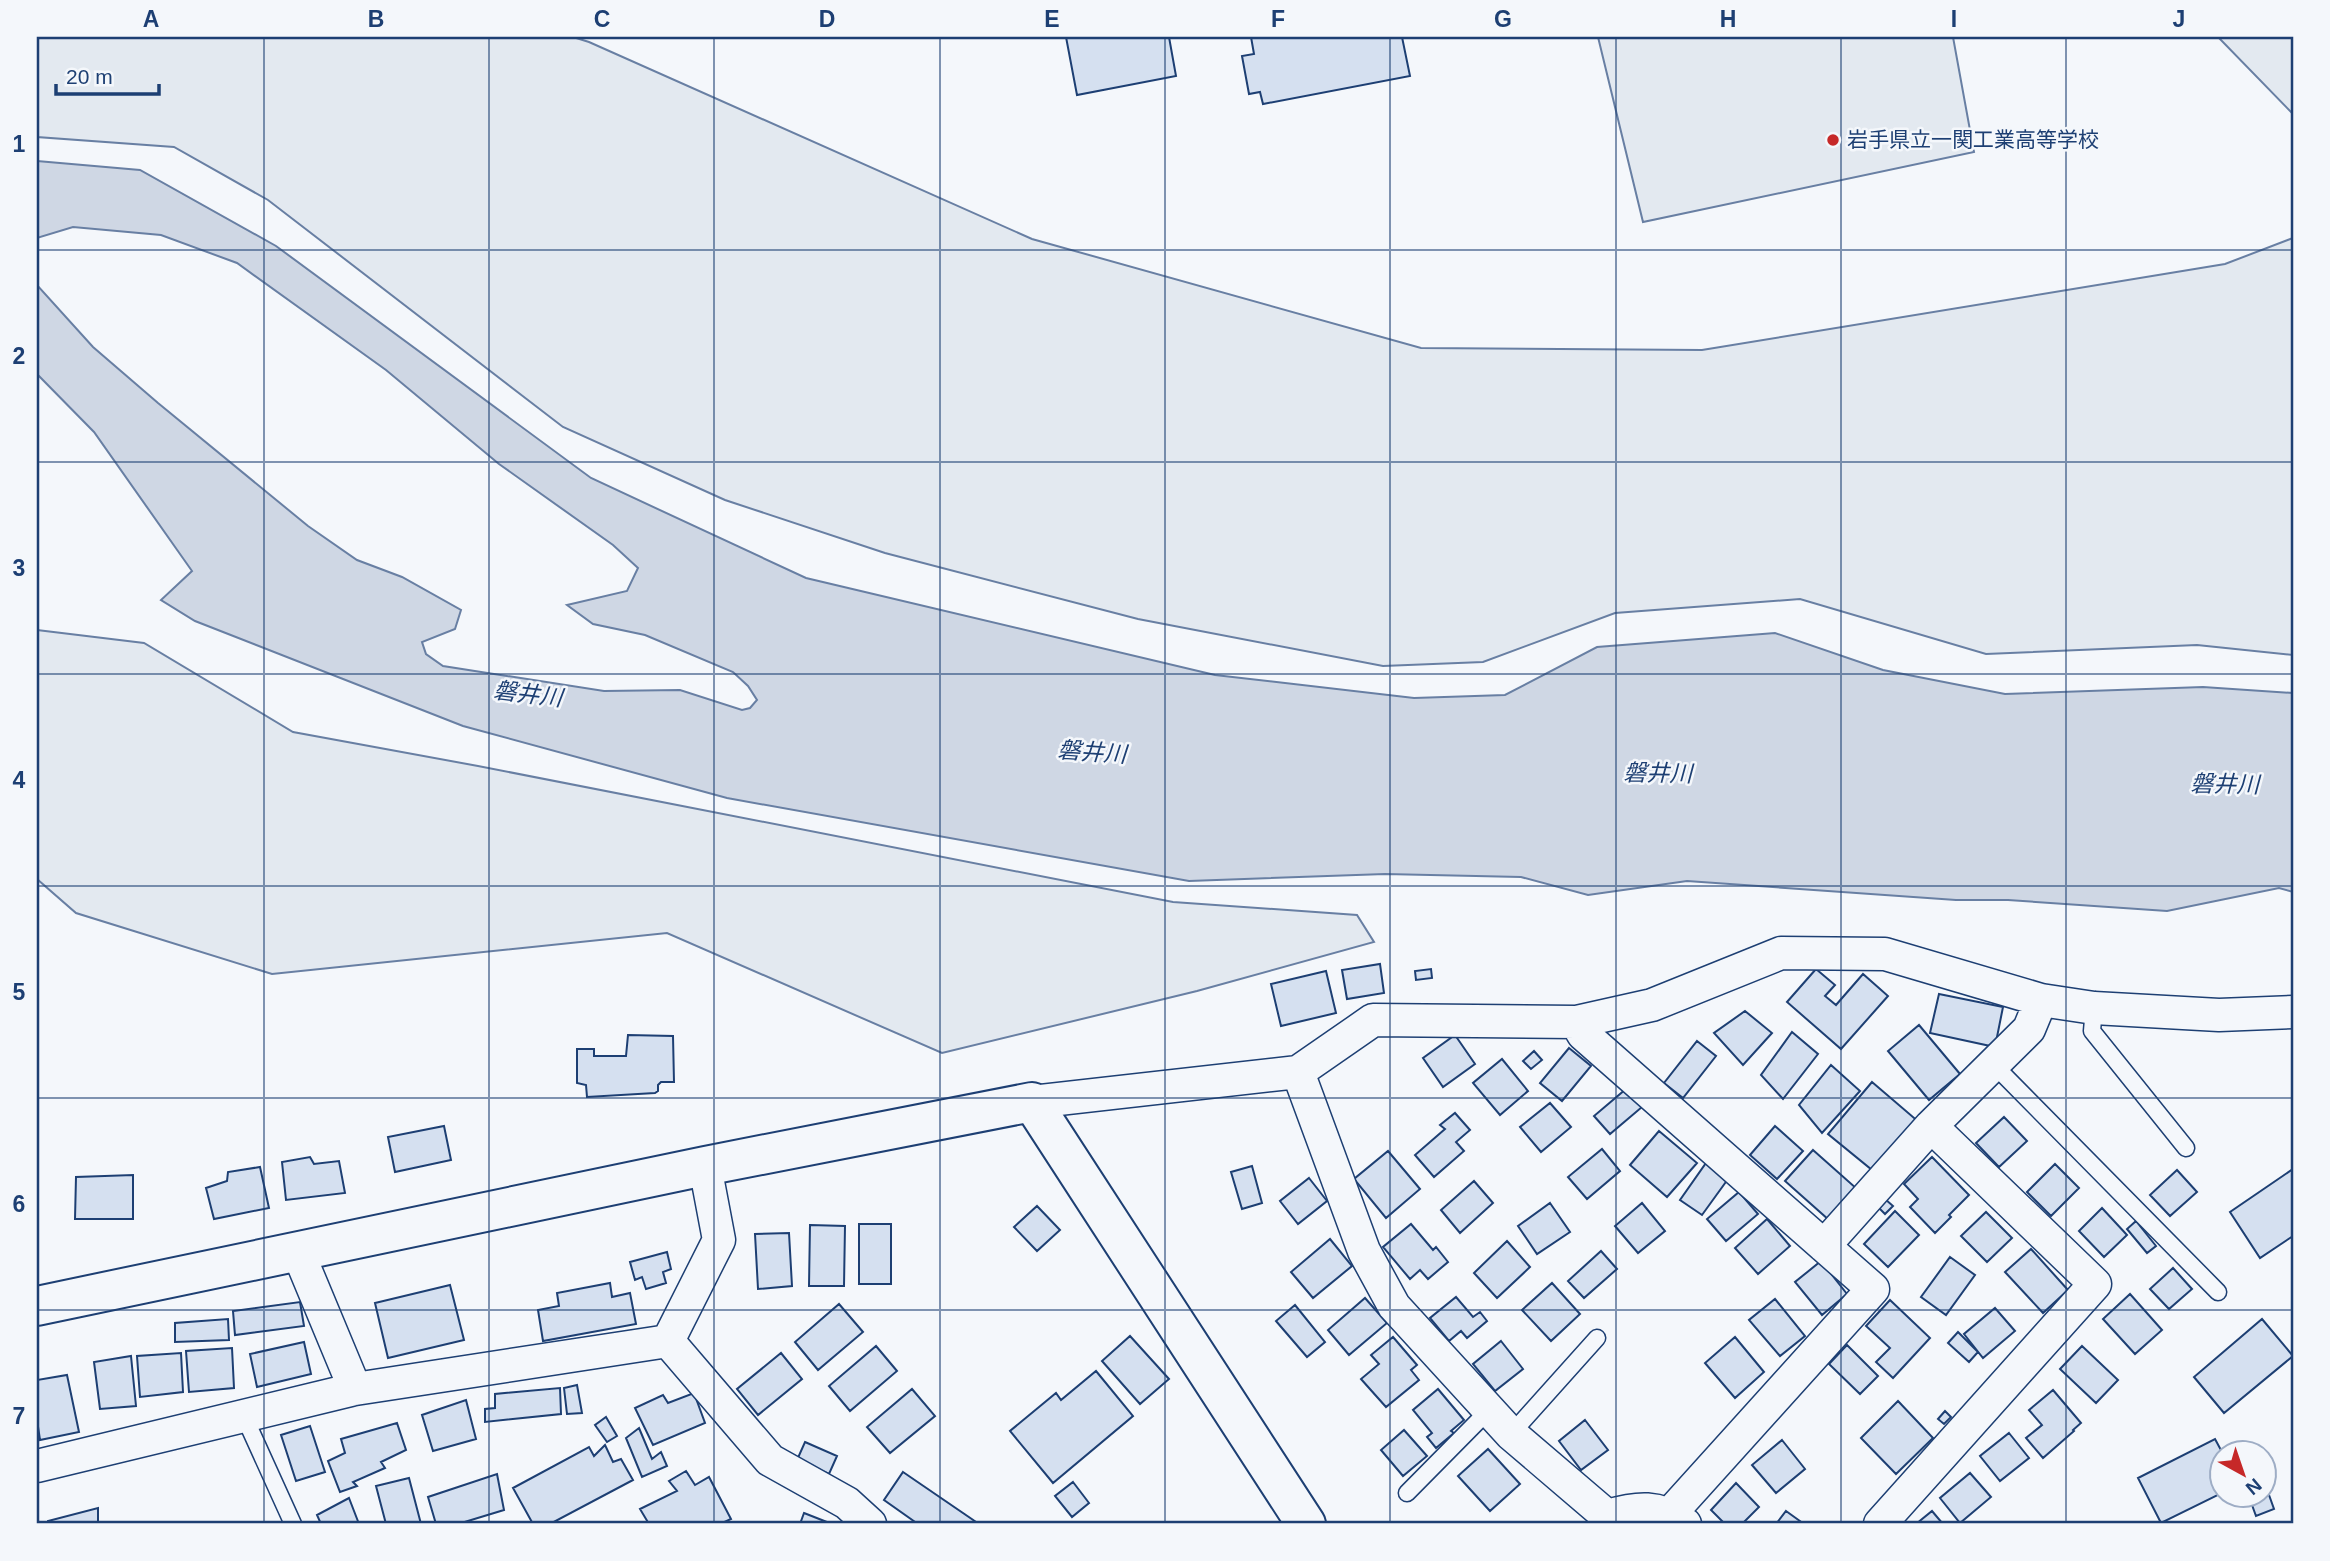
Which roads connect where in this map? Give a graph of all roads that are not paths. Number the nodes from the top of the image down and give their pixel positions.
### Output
1 (2041, 1000) junction
2 (2094, 1007) junction
3 (2293, 1012) edge
4 (1576, 1021) junction
5 (1993, 1064) junction
6 (1298, 1072) junction
7 (1032, 1102) junction
8 (1931, 1126) junction
9 (2186, 1148) dead end
10 (705, 1166) junction
11 (1824, 1247) junction
12 (298, 1252) junction
13 (2218, 1292) dead end
14 (37, 1306) edge
15 (1597, 1338) dead end
16 (667, 1341) junction
17 (355, 1388) junction
18 (1489, 1410) junction
19 (244, 1416) junction
20 (1511, 1434) junction
21 (37, 1466) edge
22 (1407, 1493) dead end
23 (1678, 1519) edge
24 (1603, 1520) edge
25 (293, 1524) edge
26 (870, 1524) edge
27 (1306, 1524) edge
28 (1880, 1524) edge

1 - 2 street
1 - 4 street
1 - 5 street
2 - 3 street
2 - 9 lane
4 - 6 street
4 - 11 street
5 - 8 street
5 - 13 lane
6 - 7 street
6 - 18 street
7 - 10 street
7 - 27 street
8 - 11 street
8 - 28 street
10 - 12 street
10 - 16 street
11 - 23 street
12 - 14 street
12 - 17 street
15 - 20 lane
16 - 17 street
16 - 26 street
17 - 19 street
18 - 20 street
18 - 22 lane
19 - 21 street
19 - 25 lane
20 - 24 street
23 - 24 street

